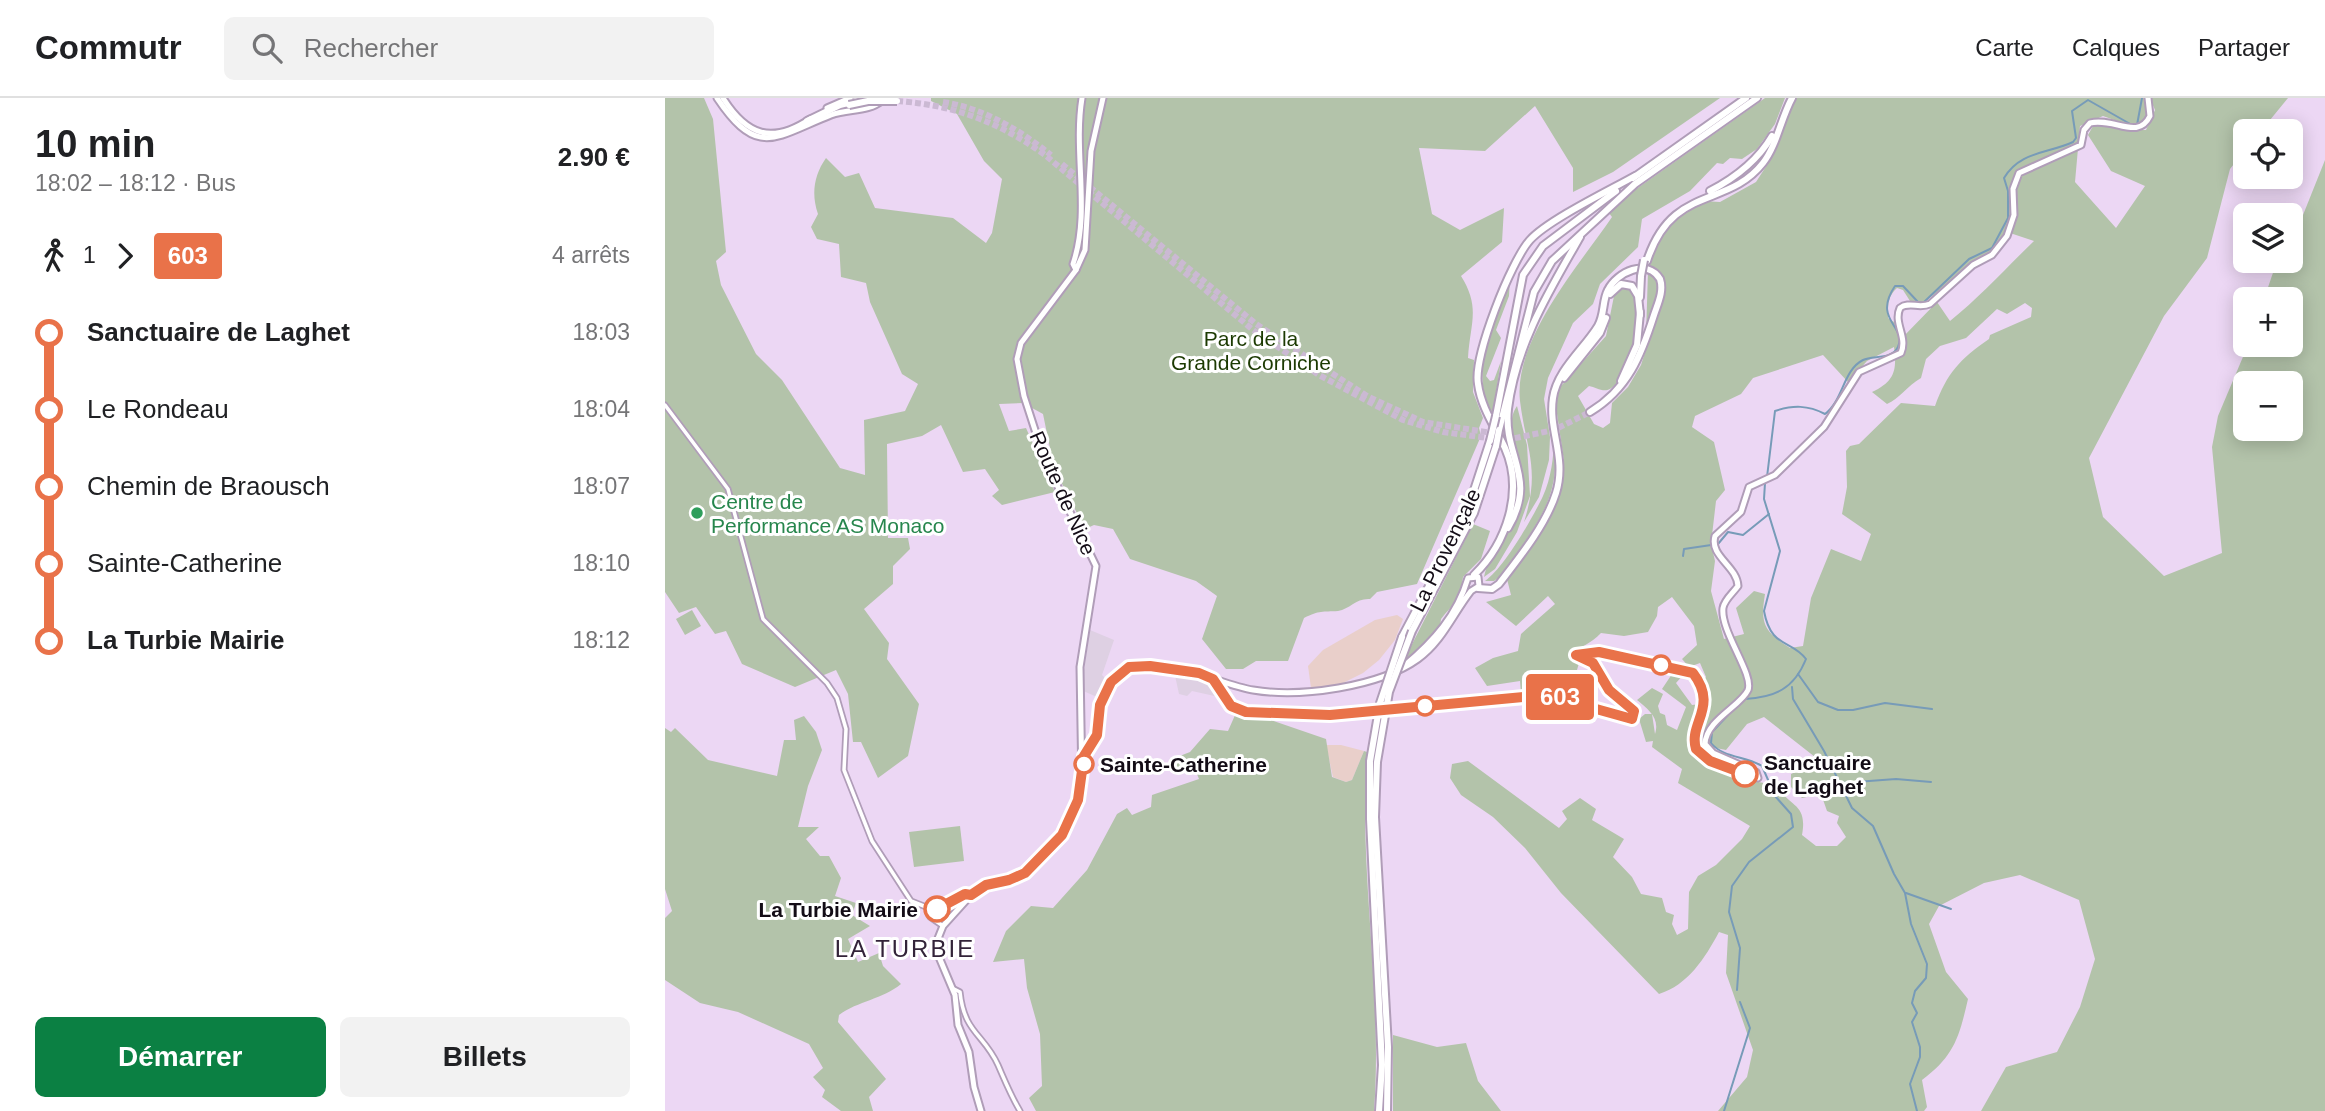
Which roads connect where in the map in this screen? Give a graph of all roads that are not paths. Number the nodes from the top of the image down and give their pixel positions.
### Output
1 (717, 98) edge
2 (723, 98) edge
3 (868, 98) edge
4 (885, 98) edge
5 (1082, 98) edge
6 (1103, 98) edge
7 (1747, 98) edge
8 (1757, 98) edge
9 (1790, 98) edge
10 (2148, 98) edge
11 (897, 101) dead end
12 (849, 102) edge
13 (809, 123) junction
14 (1635, 176) junction
15 (1584, 230) junction
16 (1076, 270) junction
17 (1642, 276) junction
18 (1640, 315) junction
19 (1627, 379) junction
20 (1556, 387) junction
21 (665, 405) edge
22 (1493, 443) junction
23 (1475, 583) junction
24 (1226, 689) junction
25 (1088, 739) junction
26 (1373, 761) junction
27 (971, 895) junction
28 (932, 909) junction
29 (943, 926) junction
30 (953, 986) junction
31 (981, 1111) edge
32 (1020, 1111) edge
33 (1380, 1111) edge
34 (1389, 1111) edge

1 - 13 main road
2 - 13 main road
3 - 12 highway, bridge
4 - 13 main road
5 - 16 main road
6 - 16 main road
7 - 14 highway, La Provençale
8 - 15 highway, La Provençale
9 - 17 highway, bridge
10 - 24 main road
11 - 12 highway, bridge
12 - 13 highway
14 - 22 highway, La Provençale, bridge
14 - 23 highway
15 - 22 highway, La Provençale, bridge
15 - 23 highway
16 - 25 main road, Route de Nice
17 - 18 highway
17 - 19 highway
18 - 19 highway
18 - 20 highway
19 - 20 highway
20 - 23 highway
21 - 28 street
22 - 26 highway, La Provençale, bridge
22 - 26 highway, La Provençale, bridge
23 - 24 main road
24 - 25 main road
25 - 27 main road
26 - 33 highway, La Provençale
26 - 34 highway, La Provençale
27 - 28 street
27 - 29 main road
28 - 29 street
29 - 30 main road
30 - 31 main road
30 - 32 street

